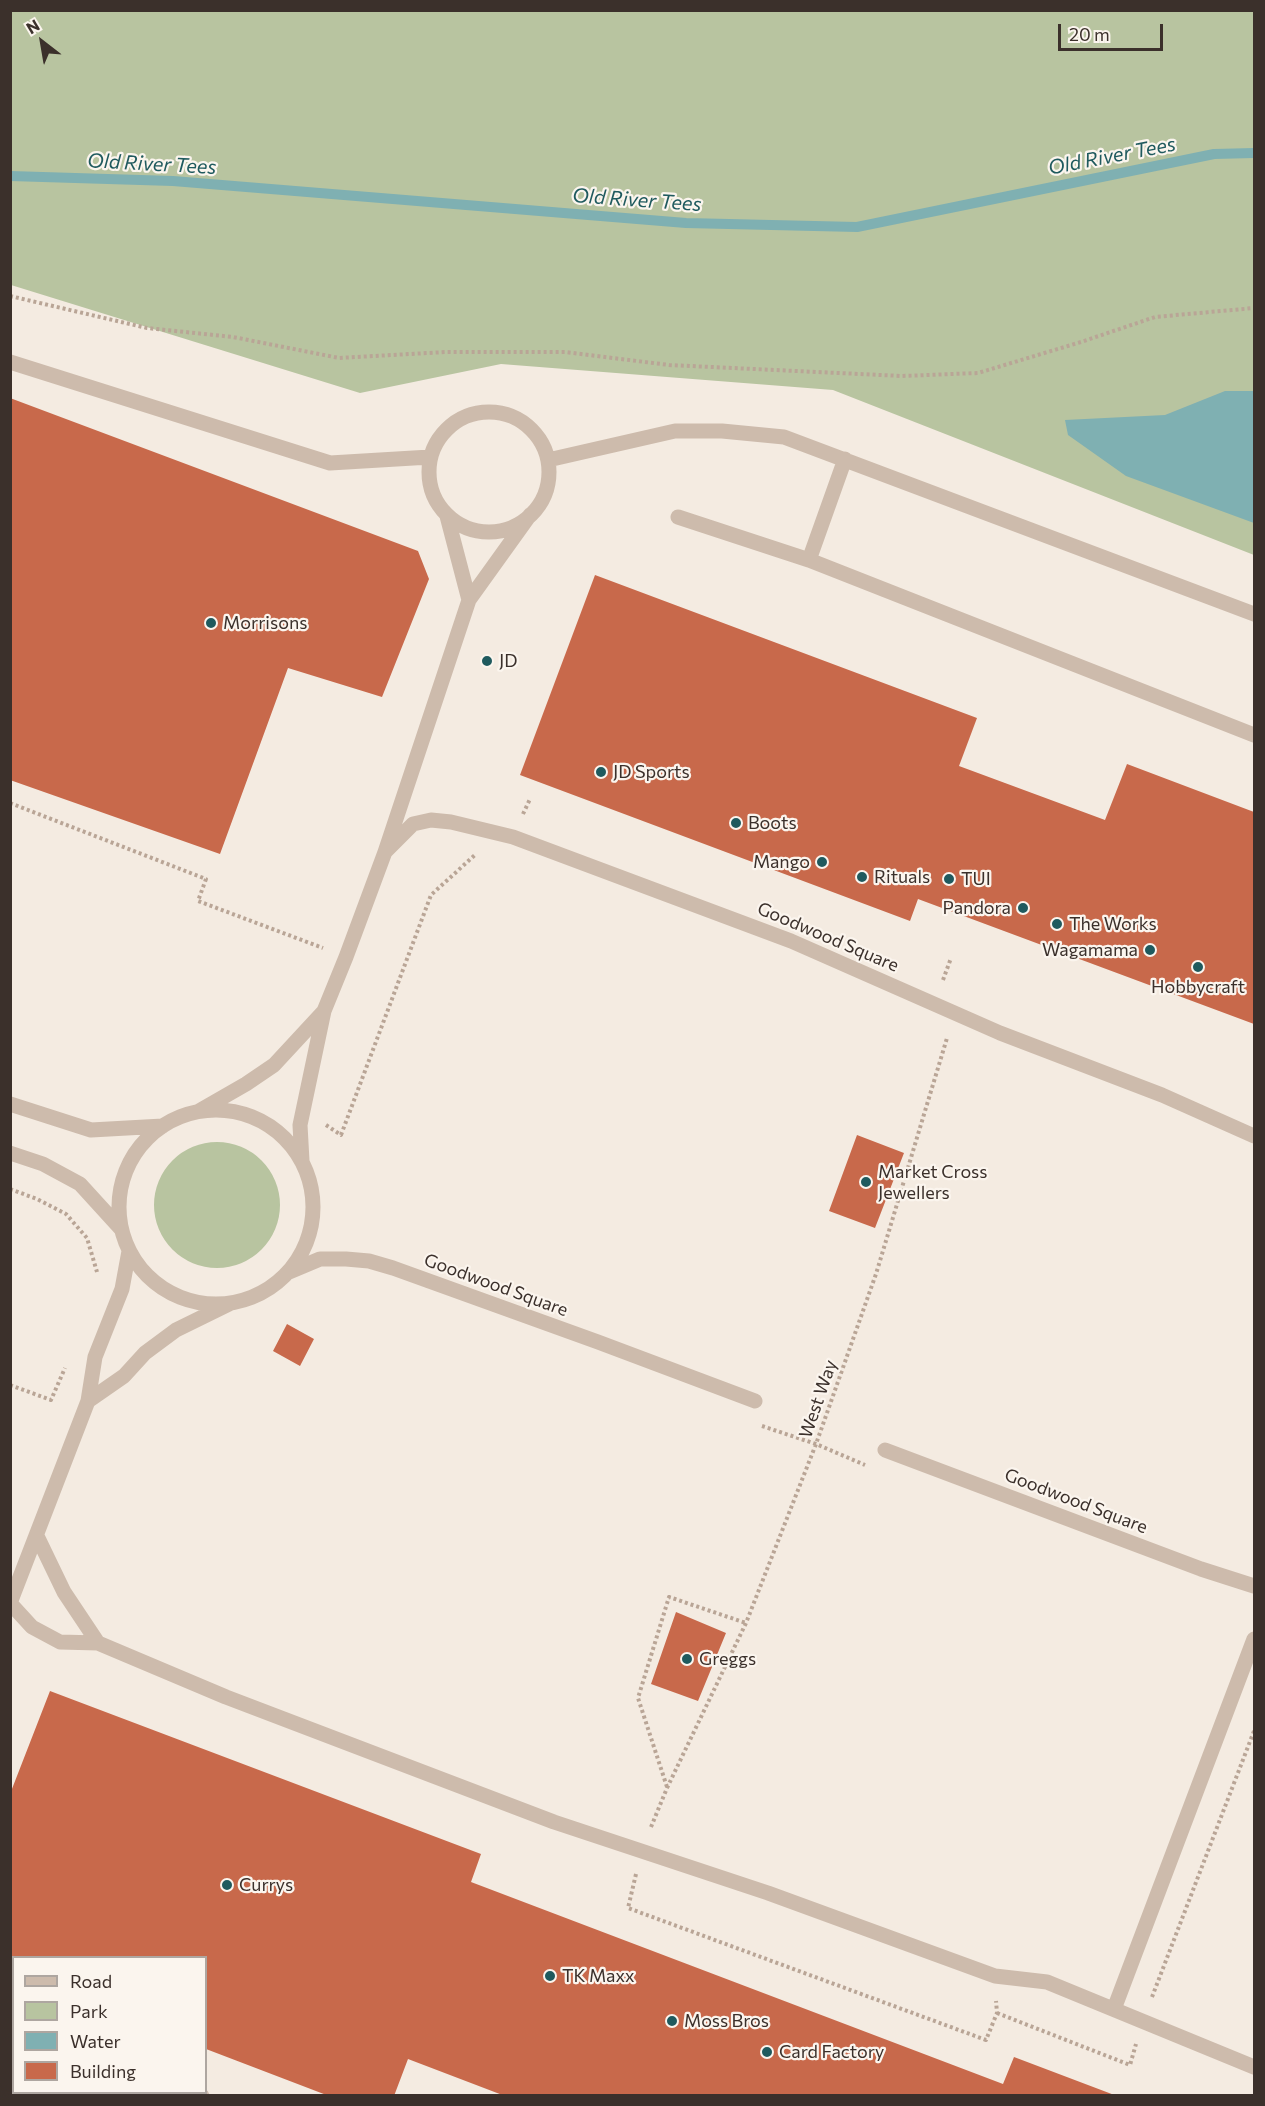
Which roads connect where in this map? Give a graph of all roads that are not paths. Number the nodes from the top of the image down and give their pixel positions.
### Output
1 (10, 362) edge
2 (430, 457) junction
3 (548, 459) junction
4 (845, 459) junction
5 (530, 515) junction
6 (447, 516) junction
7 (678, 517) dead end
8 (809, 560) junction
9 (469, 600) junction
10 (1254, 614) edge
11 (1254, 735) edge
12 (385, 852) junction
13 (324, 1011) junction
14 (10, 1104) edge
15 (198, 1112) junction
16 (163, 1126) junction
17 (1254, 1136) edge
18 (10, 1153) edge
19 (302, 1161) junction
20 (121, 1229) junction
21 (129, 1251) junction
22 (289, 1272) junction
23 (229, 1304) junction
24 (88, 1401) junction
25 (755, 1401) dead end
26 (885, 1450) dead end
27 (37, 1536) junction
28 (1254, 1586) edge
29 (10, 1603) edge
30 (1254, 1639) edge
31 (98, 1643) junction
32 (1114, 2009) junction
33 (1254, 2067) edge

1 - 2 street
2 - 3 street
2 - 6 street
3 - 4 street
3 - 5 street
4 - 8 street
4 - 10 street
5 - 6 street
5 - 9 street
6 - 9 street
7 - 8 street
8 - 11 street
9 - 12 street
12 - 13 street
12 - 17 street, Goodwood Square
13 - 15 street
13 - 19 street
14 - 16 street
15 - 16 street
15 - 19 street
16 - 20 street
18 - 20 street
19 - 22 street
20 - 21 street
21 - 23 street
21 - 24 street
22 - 23 street
22 - 25 street, Goodwood Square
23 - 24 street
24 - 27 street
26 - 28 street, Goodwood Square
27 - 29 street
27 - 31 street
29 - 31 street
30 - 32 street
31 - 32 street
32 - 33 street

